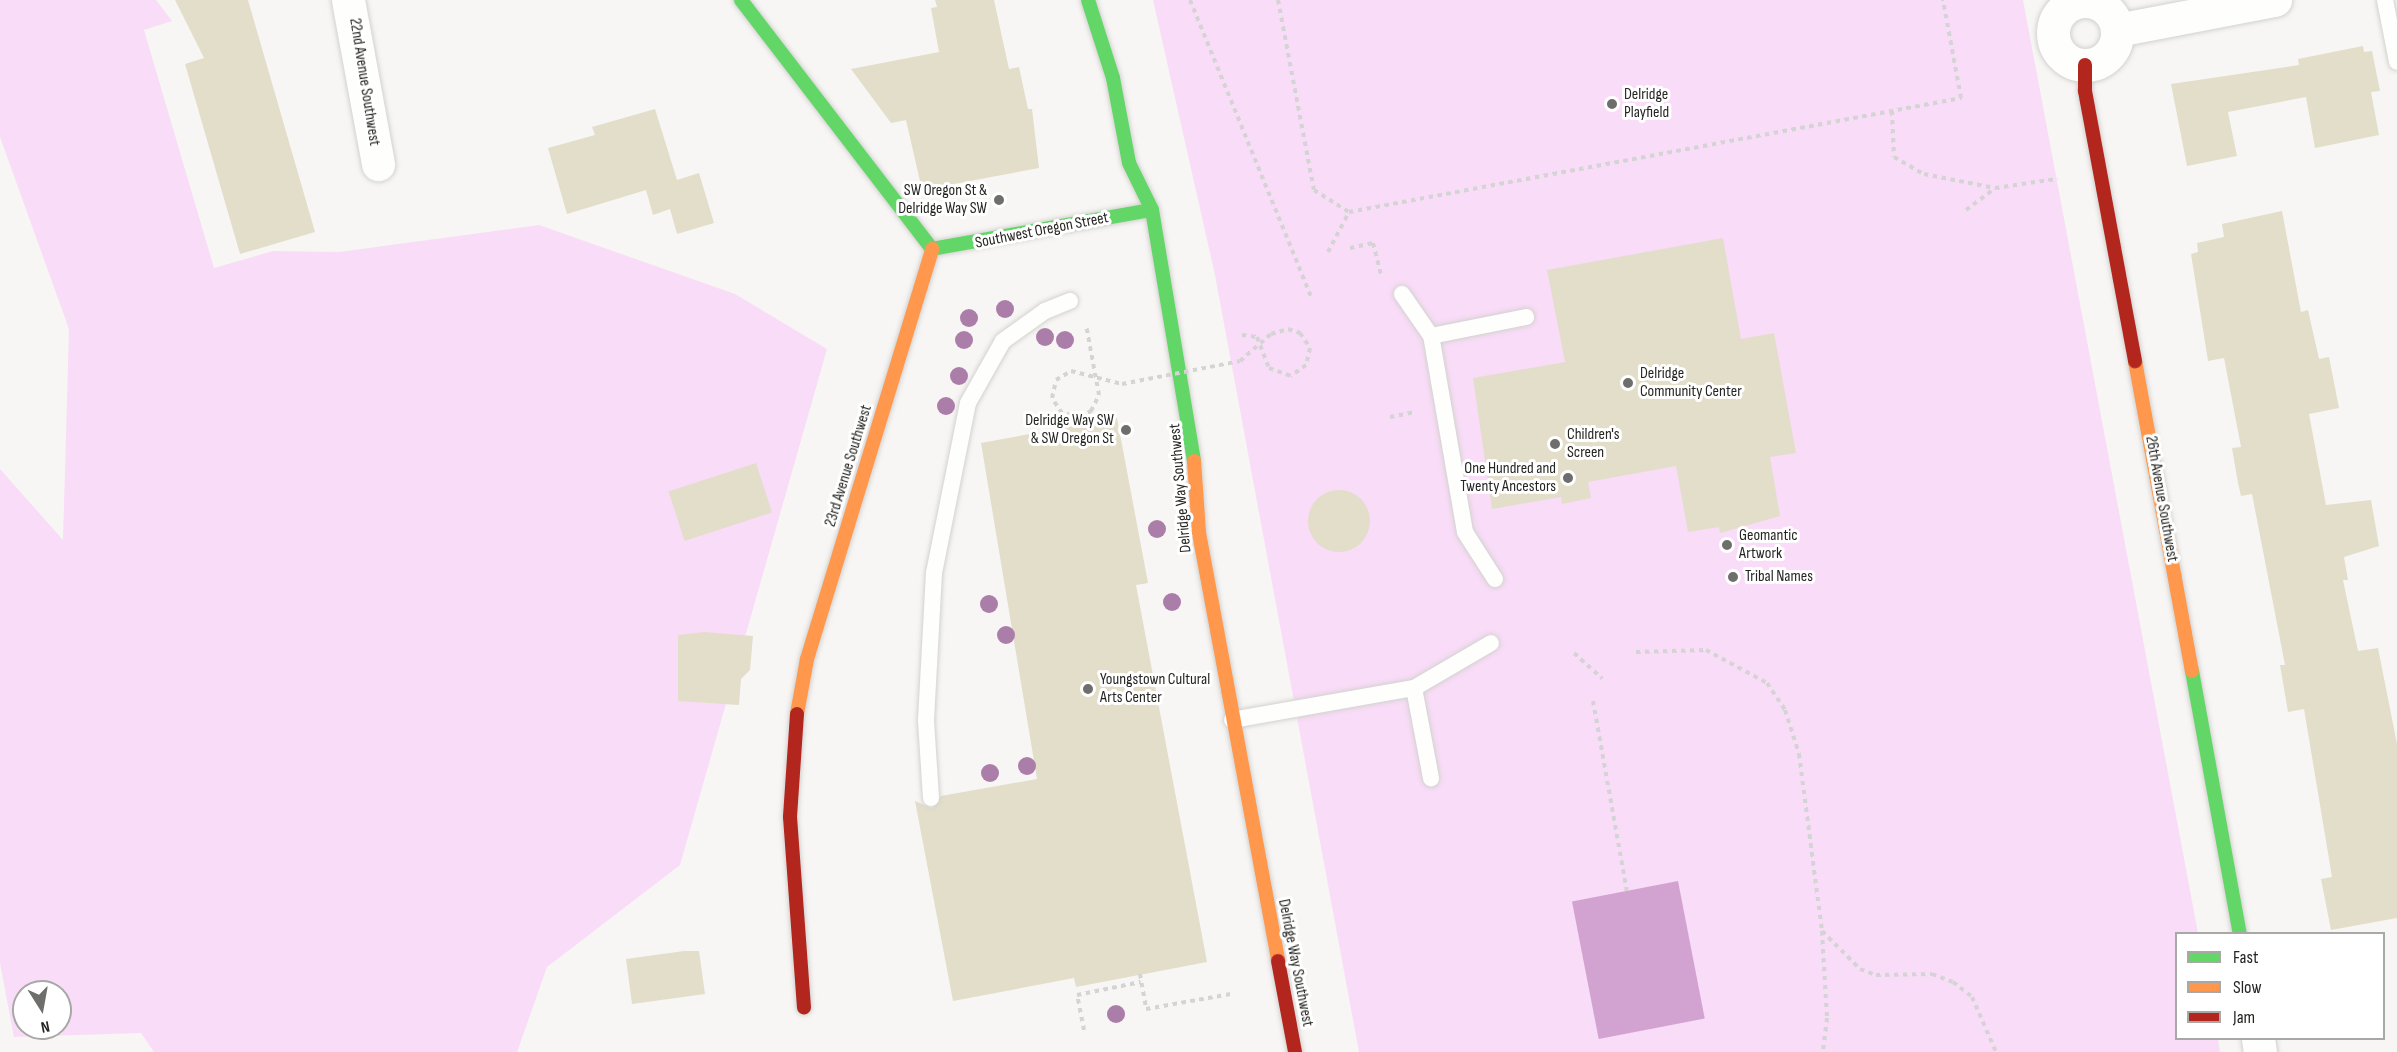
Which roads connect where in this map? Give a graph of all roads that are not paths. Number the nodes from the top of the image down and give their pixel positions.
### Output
1 (348, 0) edge
2 (741, 0) edge
3 (1088, 0) edge
4 (2275, 0) edge
5 (2385, 0) edge
6 (2073, 2) edge
7 (2117, 30) junction
8 (2397, 62) edge
9 (2085, 65) junction
10 (378, 164) dead end
11 (1152, 210) junction
12 (932, 249) junction
13 (1402, 294) dead end
14 (1070, 301) dead end
15 (1526, 317) dead end
16 (1431, 336) junction
17 (1495, 579) dead end
18 (1491, 643) dead end
19 (1414, 688) junction
20 (1232, 720) junction
21 (1431, 778) dead end
22 (931, 798) dead end
23 (2240, 932) edge
24 (804, 1007) dead end
25 (1295, 1052) edge

1 - 10 street, 22nd Avenue Southwest
2 - 12 street
3 - 11 street, Delridge Way Southwest
4 - 7 street
5 - 8 lane
6 - 7 street
6 - 9 street
7 - 9 street
9 - 23 street, 26th Avenue Southwest
11 - 12 street, Southwest Oregon Street
11 - 20 street, Delridge Way Southwest
12 - 24 street, 23rd Avenue Southwest
13 - 16 lane
14 - 22 lane
15 - 16 lane
16 - 17 lane
18 - 19 lane
19 - 20 lane
19 - 21 lane
20 - 25 street, Delridge Way Southwest

